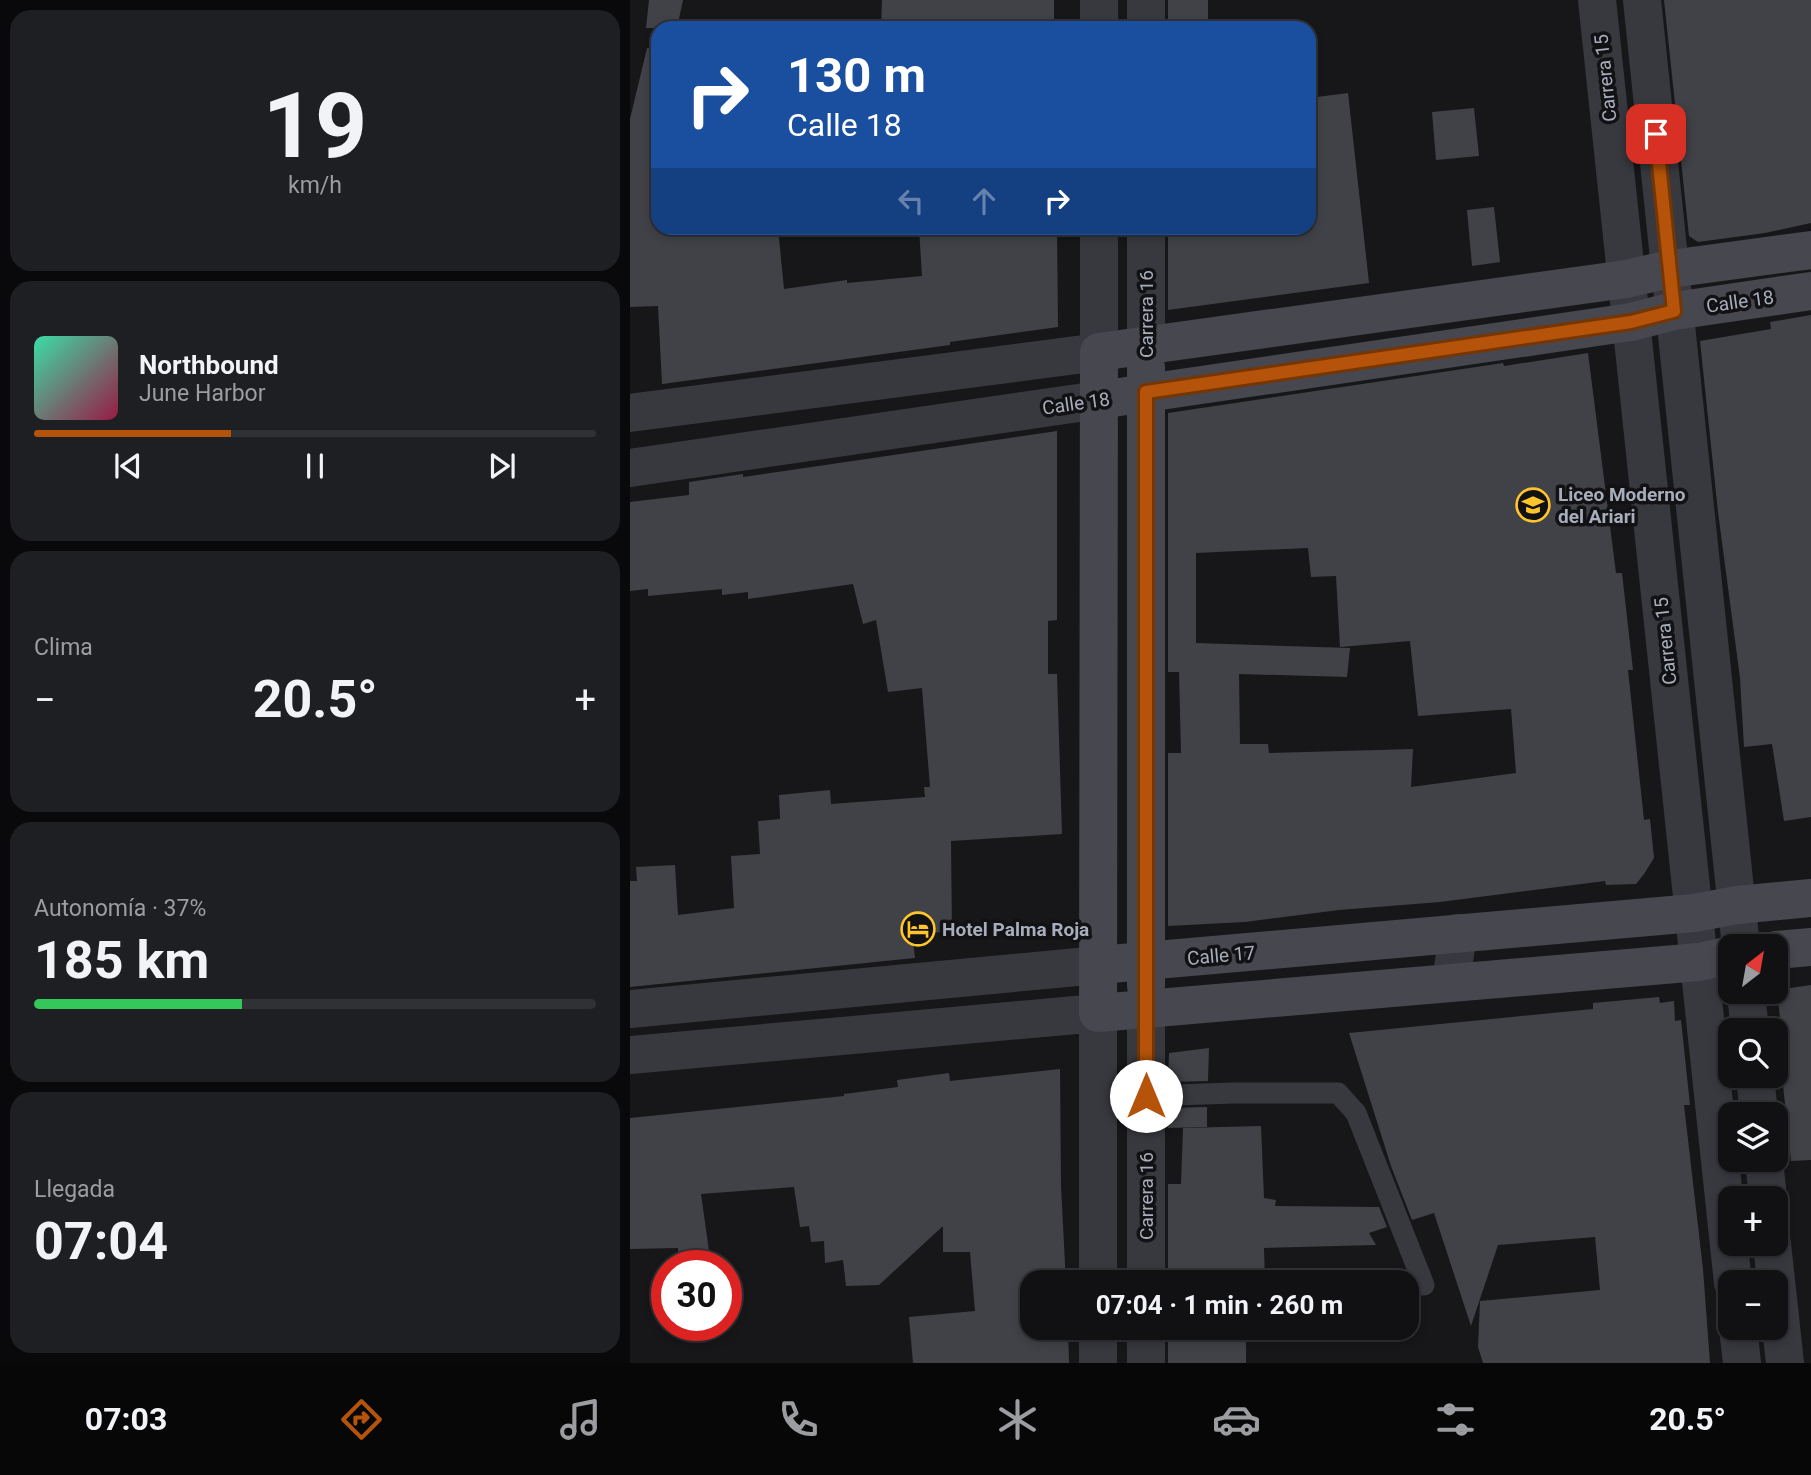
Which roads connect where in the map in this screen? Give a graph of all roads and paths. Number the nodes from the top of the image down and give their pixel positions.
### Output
1 (1100, 0) edge
2 (1146, 0) edge
3 (1597, 0) edge
4 (1642, 0) edge
5 (1099, 21) edge
6 (1146, 21) edge
7 (1099, 235) edge
8 (1146, 235) edge
9 (1811, 250) edge
10 (1670, 269) junction
11 (1626, 279) junction
12 (1811, 291) edge
13 (1674, 311) junction
14 (1631, 322) junction
15 (1146, 344) junction
16 (1099, 352) junction
17 (1146, 392) junction
18 (1099, 400) junction
19 (630, 413) edge
20 (630, 468) edge
21 (1811, 898) edge
22 (1737, 905) junction
23 (1694, 913) junction
24 (1458, 933) junction
25 (1740, 934) edge
26 (1811, 947) edge
27 (1788, 949) edge
28 (1715, 958) edge
29 (1146, 962) junction
30 (1098, 965) junction
31 (1451, 982) junction
32 (630, 1009) edge
33 (1146, 1009) junction
34 (1098, 1013) junction
35 (630, 1055) edge
36 (1146, 1096) junction
37 (1773, 1256) edge
38 (1098, 1270) edge
39 (1146, 1270) edge
40 (1732, 1270) edge
41 (1424, 1285) dead end
42 (1098, 1340) edge
43 (1146, 1340) edge
44 (1739, 1340) edge
45 (1098, 1363) edge
46 (1146, 1363) edge
47 (1742, 1363) edge
48 (1785, 1363) edge

1 - 5 street
2 - 6 street
3 - 11 street, Carrera 15
4 - 10 street
7 - 16 street
8 - 15 street, Carrera 16
9 - 10 street
10 - 11 street
10 - 13 street
11 - 14 street, Carrera 15
11 - 15 street
12 - 13 street, Calle 18
13 - 14 street, Calle 18
13 - 22 street
14 - 17 street, Calle 18
14 - 23 street, Carrera 15
15 - 16 street
15 - 17 street, Carrera 16
16 - 18 street
16 - 19 street
17 - 18 street, Calle 18
17 - 29 street, Carrera 16
18 - 20 street, Calle 18
18 - 30 street
21 - 22 street, Calle 17
22 - 23 street, Calle 17
22 - 25 street
23 - 24 street, Calle 17
23 - 28 street, Carrera 15
24 - 29 street, Calle 17
24 - 31 street
26 - 27 street
28 - 31 street
28 - 40 street, Carrera 15
29 - 30 street, Calle 17
29 - 33 street, Carrera 16
30 - 32 street, Calle 17
30 - 34 street
31 - 33 street
33 - 34 street
33 - 36 street, Carrera 16
34 - 35 street
34 - 38 street
36 - 39 street, Carrera 16
36 - 41 lane
37 - 48 street
42 - 45 street
43 - 46 street
44 - 47 street

